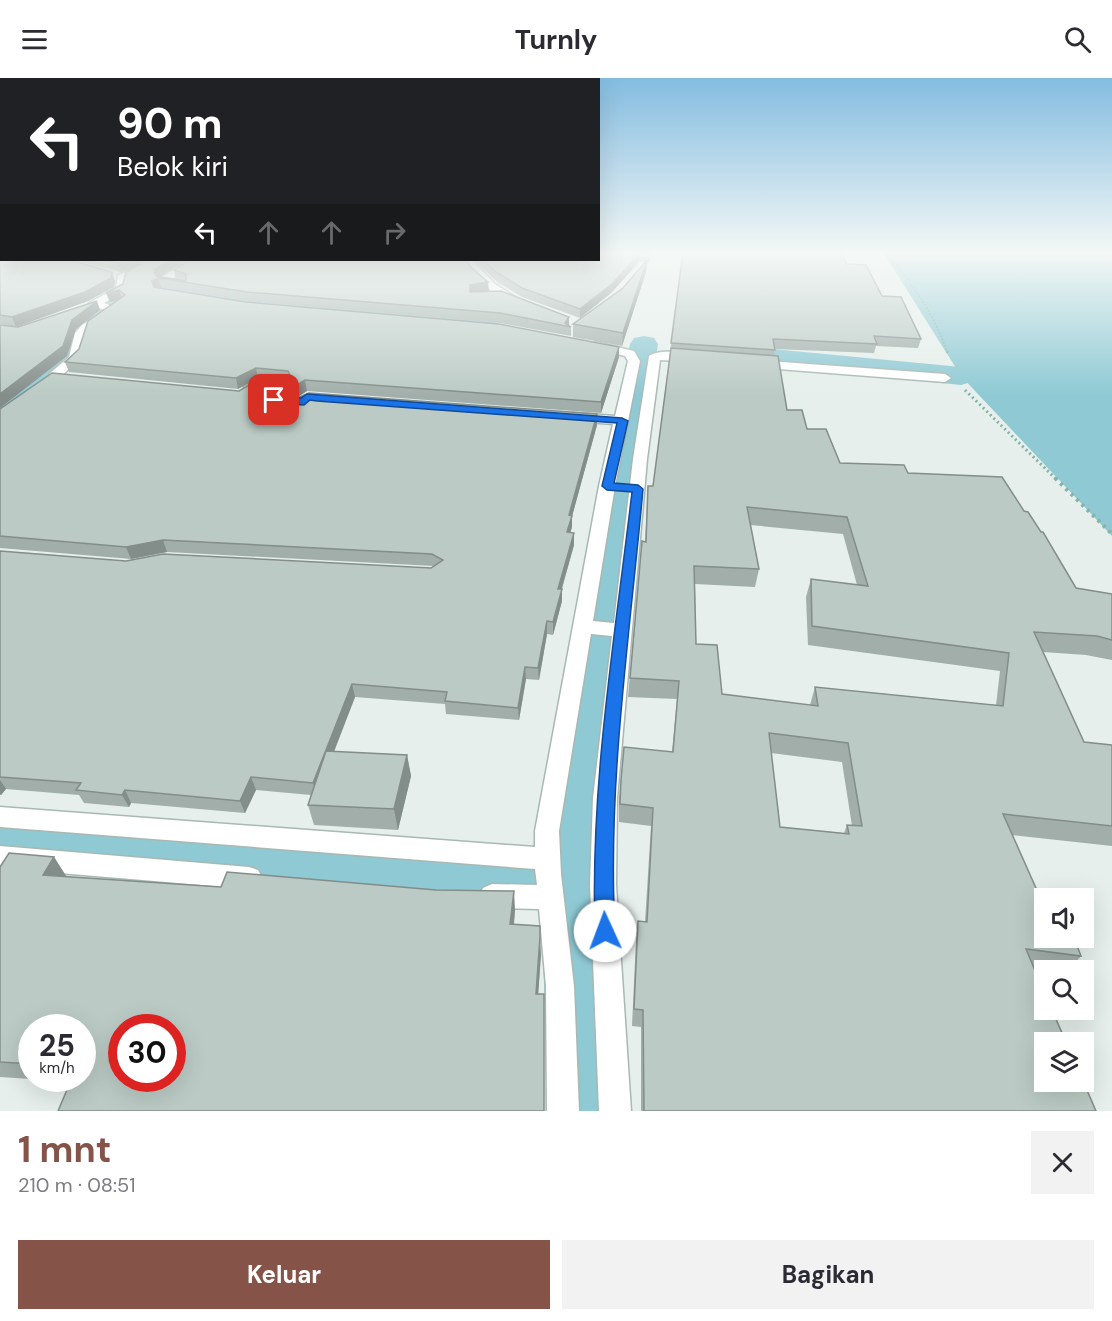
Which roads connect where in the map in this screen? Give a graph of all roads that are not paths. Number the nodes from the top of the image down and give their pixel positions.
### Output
1 (101, 300) edge
2 (513, 300) edge
3 (531, 309) edge
4 (578, 343) edge
5 (630, 354) junction
6 (655, 356) junction
7 (709, 359) edge
8 (732, 362) edge
9 (945, 378) dead end
10 (76, 379) edge
11 (230, 393) edge
12 (307, 397) edge
13 (564, 416) edge
14 (622, 421) junction
15 (607, 486) junction
16 (638, 489) junction
17 (583, 627) junction
18 (622, 630) junction
19 (0, 817) edge
20 (0, 857) edge
21 (545, 859) junction
22 (273, 880) edge
23 (550, 894) junction
24 (472, 895) edge
25 (563, 1111) edge
26 (615, 1111) edge

1 - 10 street
2 - 3 street
4 - 5 street
5 - 6 street
5 - 14 street
6 - 7 street
6 - 16 street
8 - 9 street
11 - 12 street
13 - 14 street
14 - 15 street
15 - 16 street
15 - 17 street
16 - 18 street
17 - 18 street
17 - 21 street
18 - 26 street
19 - 21 street
20 - 22 street
21 - 23 street
23 - 24 street
23 - 25 street

